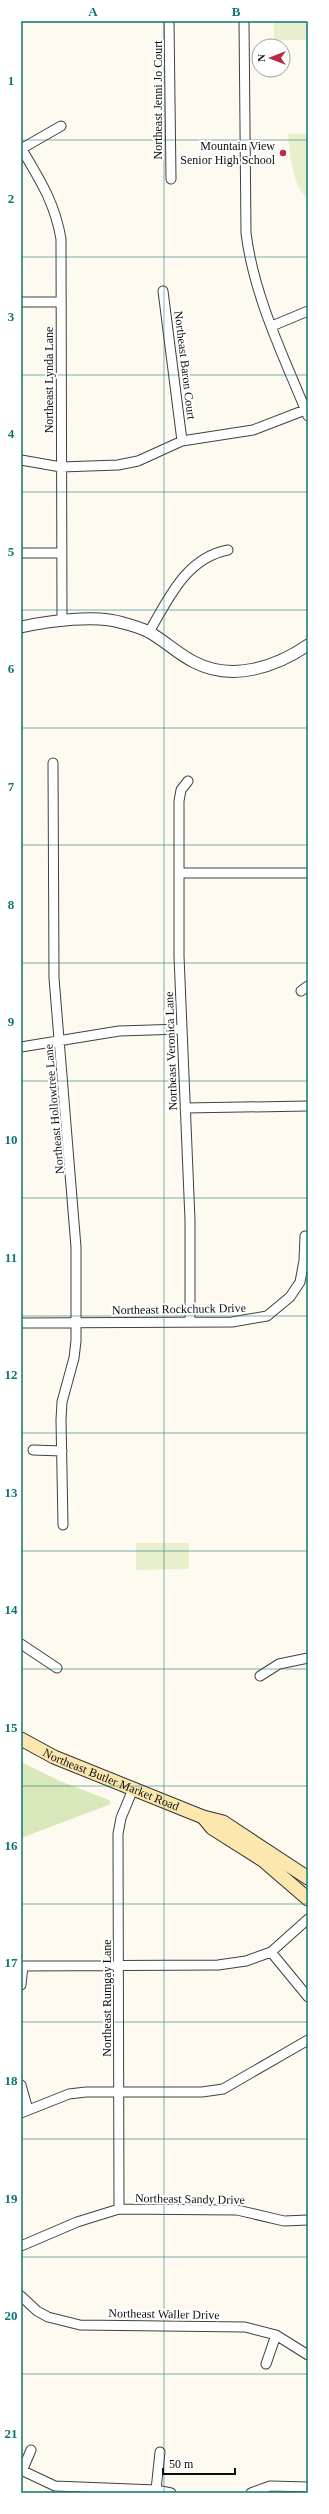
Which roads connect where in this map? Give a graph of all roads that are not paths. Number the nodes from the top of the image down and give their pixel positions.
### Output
1 (169, 21) edge
2 (244, 21) edge
3 (61, 126) dead end
4 (21, 149) edge
5 (170, 179) dead end
6 (163, 291) dead end
7 (21, 302) edge
8 (61, 302) junction
9 (308, 311) edge
10 (272, 326) junction
11 (307, 413) edge
12 (182, 441) junction
13 (21, 460) edge
14 (61, 467) junction
15 (228, 550) dead end
16 (21, 553) edge
17 (61, 553) junction
18 (62, 621) junction
19 (21, 627) edge
20 (149, 632) junction
21 (308, 645) edge
22 (53, 763) dead end
23 (188, 781) dead end
24 (179, 873) junction
25 (308, 873) edge
26 (182, 1029) junction
27 (60, 1040) junction
28 (21, 1048) edge
29 (308, 1106) edge
30 (185, 1108) junction
31 (304, 1236) dead end
32 (190, 1322) junction
33 (21, 1323) edge
34 (76, 1323) junction
35 (33, 1450) dead end
36 (62, 1451) junction
37 (62, 1525) dead end
38 (21, 1644) edge
39 (308, 1658) edge
40 (57, 1668) dead end
41 (260, 1676) dead end
42 (21, 1739) edge
43 (133, 1789) junction
44 (203, 1817) junction
45 (212, 1828) junction
46 (308, 1878) edge
47 (308, 1887) edge
48 (308, 1898) edge
49 (308, 1919) edge
50 (271, 1952) junction
51 (119, 1965) junction
52 (22, 1966) edge
53 (21, 1985) edge
54 (308, 1997) edge
55 (308, 2040) edge
56 (21, 2085) edge
57 (119, 2092) junction
58 (24, 2111) edge
59 (119, 2209) junction
60 (308, 2220) edge
61 (21, 2246) edge
62 (21, 2296) edge
63 (276, 2335) junction
64 (308, 2355) edge
65 (266, 2364) dead end
66 (31, 2450) dead end
67 (160, 2452) dead end
68 (22, 2470) edge
69 (308, 2487) edge
70 (156, 2490) junction
71 (171, 2493) edge
72 (251, 2493) edge

1 - 5 street, Northeast Jenni Jo Court
2 - 10 street
3 - 4 street
4 - 8 street, Northeast Lynda Lane
6 - 12 street, Northeast Baron Court
7 - 8 street
8 - 14 street, Northeast Lynda Lane
9 - 10 street
10 - 11 street
11 - 12 street
12 - 14 street
13 - 14 street
14 - 17 street, Northeast Lynda Lane
15 - 20 street
16 - 17 street
17 - 18 street, Northeast Lynda Lane
18 - 19 street
18 - 20 street
20 - 21 street
22 - 27 street, Northeast Hollowtree Lane
23 - 24 street, Northeast Veronica Lane
24 - 25 street
24 - 26 street, Northeast Veronica Lane
26 - 27 street
26 - 30 street, Northeast Veronica Lane
27 - 28 street
27 - 34 street, Northeast Hollowtree Lane
29 - 30 street
30 - 32 street, Northeast Veronica Lane
31 - 32 street, Northeast Rockchuck Drive
32 - 34 street, Northeast Rockchuck Drive
33 - 34 street, Northeast Rockchuck Drive
34 - 36 street, Northeast Hollowtree Lane
35 - 36 street
36 - 37 street, Northeast Hollowtree Lane
38 - 40 street
39 - 41 street
42 - 43 main road, Northeast Butler Market Road
43 - 44 main road, Northeast Butler Market Road
43 - 51 street, Northeast Rumgay Lane
44 - 45 main road, Northeast Butler Market Road
44 - 46 main road, Northeast Butler Market Road
45 - 47 main road
45 - 48 main road, Northeast Butler Market Road
49 - 50 street
50 - 51 street
50 - 54 street
51 - 52 street
51 - 57 street, Northeast Rumgay Lane
52 - 53 street
55 - 57 street
56 - 58 street
57 - 58 street
57 - 59 street, Northeast Rumgay Lane
59 - 60 street, Northeast Sandy Drive
59 - 61 street, Northeast Sandy Drive
62 - 63 street, Northeast Waller Drive
63 - 64 street, Northeast Waller Drive
63 - 65 street
66 - 68 street
67 - 70 street
68 - 70 street
69 - 72 street
70 - 71 street

